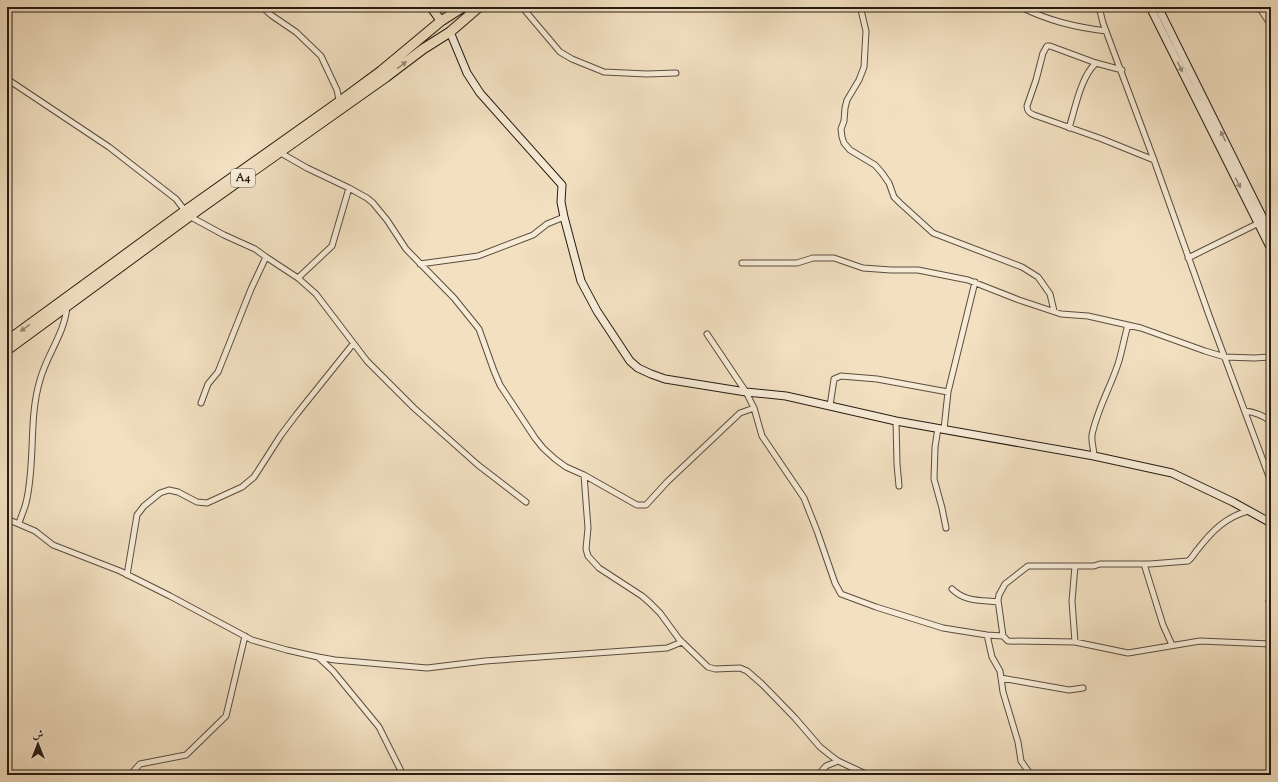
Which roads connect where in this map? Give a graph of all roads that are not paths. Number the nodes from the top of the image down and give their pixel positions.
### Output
1 (262, 7) edge
2 (431, 7) edge
3 (463, 7) edge
4 (479, 7) edge
5 (522, 7) edge
6 (858, 7) edge
7 (1021, 7) edge
8 (1099, 7) edge
9 (1150, 7) edge
10 (1158, 7) edge
11 (1258, 7) edge
12 (453, 13) junction
13 (441, 21) junction
14 (460, 23) junction
15 (1271, 25) edge
16 (1106, 31) junction
17 (450, 32) junction
18 (428, 33) junction
19 (434, 42) junction
20 (1174, 46) junction
21 (1096, 63) junction
22 (1122, 70) junction
23 (676, 73) dead end
24 (384, 74) junction
25 (7, 79) edge
26 (341, 105) junction
27 (1069, 128) junction
28 (280, 152) junction
29 (1154, 160) junction
30 (349, 188) junction
31 (187, 214) junction
32 (564, 217) junction
33 (1264, 220) edge
34 (1271, 234) edge
35 (1271, 249) edge
36 (266, 257) junction
37 (1188, 258) junction
38 (742, 263) dead end
39 (420, 264) junction
40 (298, 278) junction
41 (975, 282) junction
42 (65, 303) junction
43 (1054, 311) junction
44 (1128, 325) junction
45 (707, 334) dead end
46 (7, 341) edge
47 (353, 344) junction
48 (7, 350) edge
49 (1225, 357) junction
50 (1271, 357) edge
51 (746, 392) junction
52 (948, 392) junction
53 (202, 403) dead end
54 (830, 406) junction
55 (754, 408) junction
56 (1245, 411) junction
57 (896, 421) junction
58 (1271, 421) edge
59 (941, 428) junction
60 (1094, 456) junction
61 (584, 475) junction
62 (1271, 482) edge
63 (899, 486) dead end
64 (526, 502) dead end
65 (1248, 511) junction
66 (7, 519) edge
67 (19, 523) junction
68 (1271, 523) edge
69 (946, 528) dead end
70 (1144, 564) junction
71 (1075, 566) junction
72 (127, 575) junction
73 (952, 589) dead end
74 (998, 602) junction
75 (987, 635) junction
76 (244, 636) junction
77 (1002, 636) junction
78 (682, 642) junction
79 (1075, 642) junction
80 (1271, 644) edge
81 (1172, 645) junction
82 (318, 657) junction
83 (1001, 678) junction
84 (1083, 688) dead end
85 (838, 761) junction
86 (130, 775) edge
87 (403, 775) edge
88 (818, 775) edge
89 (868, 775) edge
90 (1031, 775) edge

1 - 26 street
2 - 13 main road
3 - 12 highway, A4
4 - 14 highway, A4
5 - 23 street
6 - 43 street
7 - 16 street
8 - 16 street
9 - 20 street
10 - 20 street
11 - 15 street
12 - 13 highway, A4
12 - 14 highway
13 - 18 highway, A4
14 - 17 highway, A4
16 - 22 street
17 - 19 highway, A4
17 - 32 street
18 - 19 highway
18 - 24 highway, A4
24 -> 19 highway, A4
20 - 33 street
21 - 22 street
21 - 27 street
21 - 27 street
22 - 29 street
24 - 26 highway, A4
25 - 31 street
26 - 28 highway, A4
26 - 31 highway, A4
27 - 29 street
28 - 30 street
28 - 31 highway, A4
29 - 37 street
30 - 39 street
30 - 40 street
31 - 36 street
31 - 42 highway, A4
32 - 39 street
32 - 51 street
33 - 34 street
33 - 35 street
33 - 37 street
36 - 40 street
36 - 53 street
37 - 49 street
38 - 41 street
39 - 61 street
40 - 47 street
41 - 43 street
41 - 52 street
42 -> 46 highway, A4
42 - 48 highway, A4
42 - 67 street
43 - 44 street
44 - 49 street
44 - 60 street
45 - 51 street
47 - 64 street
47 - 72 street
49 - 50 street
49 - 56 street
51 - 54 street
51 - 55 street
52 - 54 street
52 - 59 street
54 - 57 street
55 - 61 street
55 - 75 street
56 - 58 street
56 - 62 street
57 - 59 street
57 - 63 street
59 - 60 street
59 - 69 street
60 - 65 street
61 - 78 street
65 - 68 street
65 - 70 street
66 - 67 street
67 - 72 street
70 - 71 street
70 - 81 street
71 - 74 street
71 - 79 street
72 - 76 street
73 - 74 street
74 - 77 street
75 - 77 street
75 - 83 street
76 - 82 street
76 - 86 street
77 - 79 street
78 - 82 street
78 - 85 street
79 - 81 street
80 - 81 street
82 - 87 street
83 - 84 street
83 - 90 street
85 - 88 street
85 - 89 street

